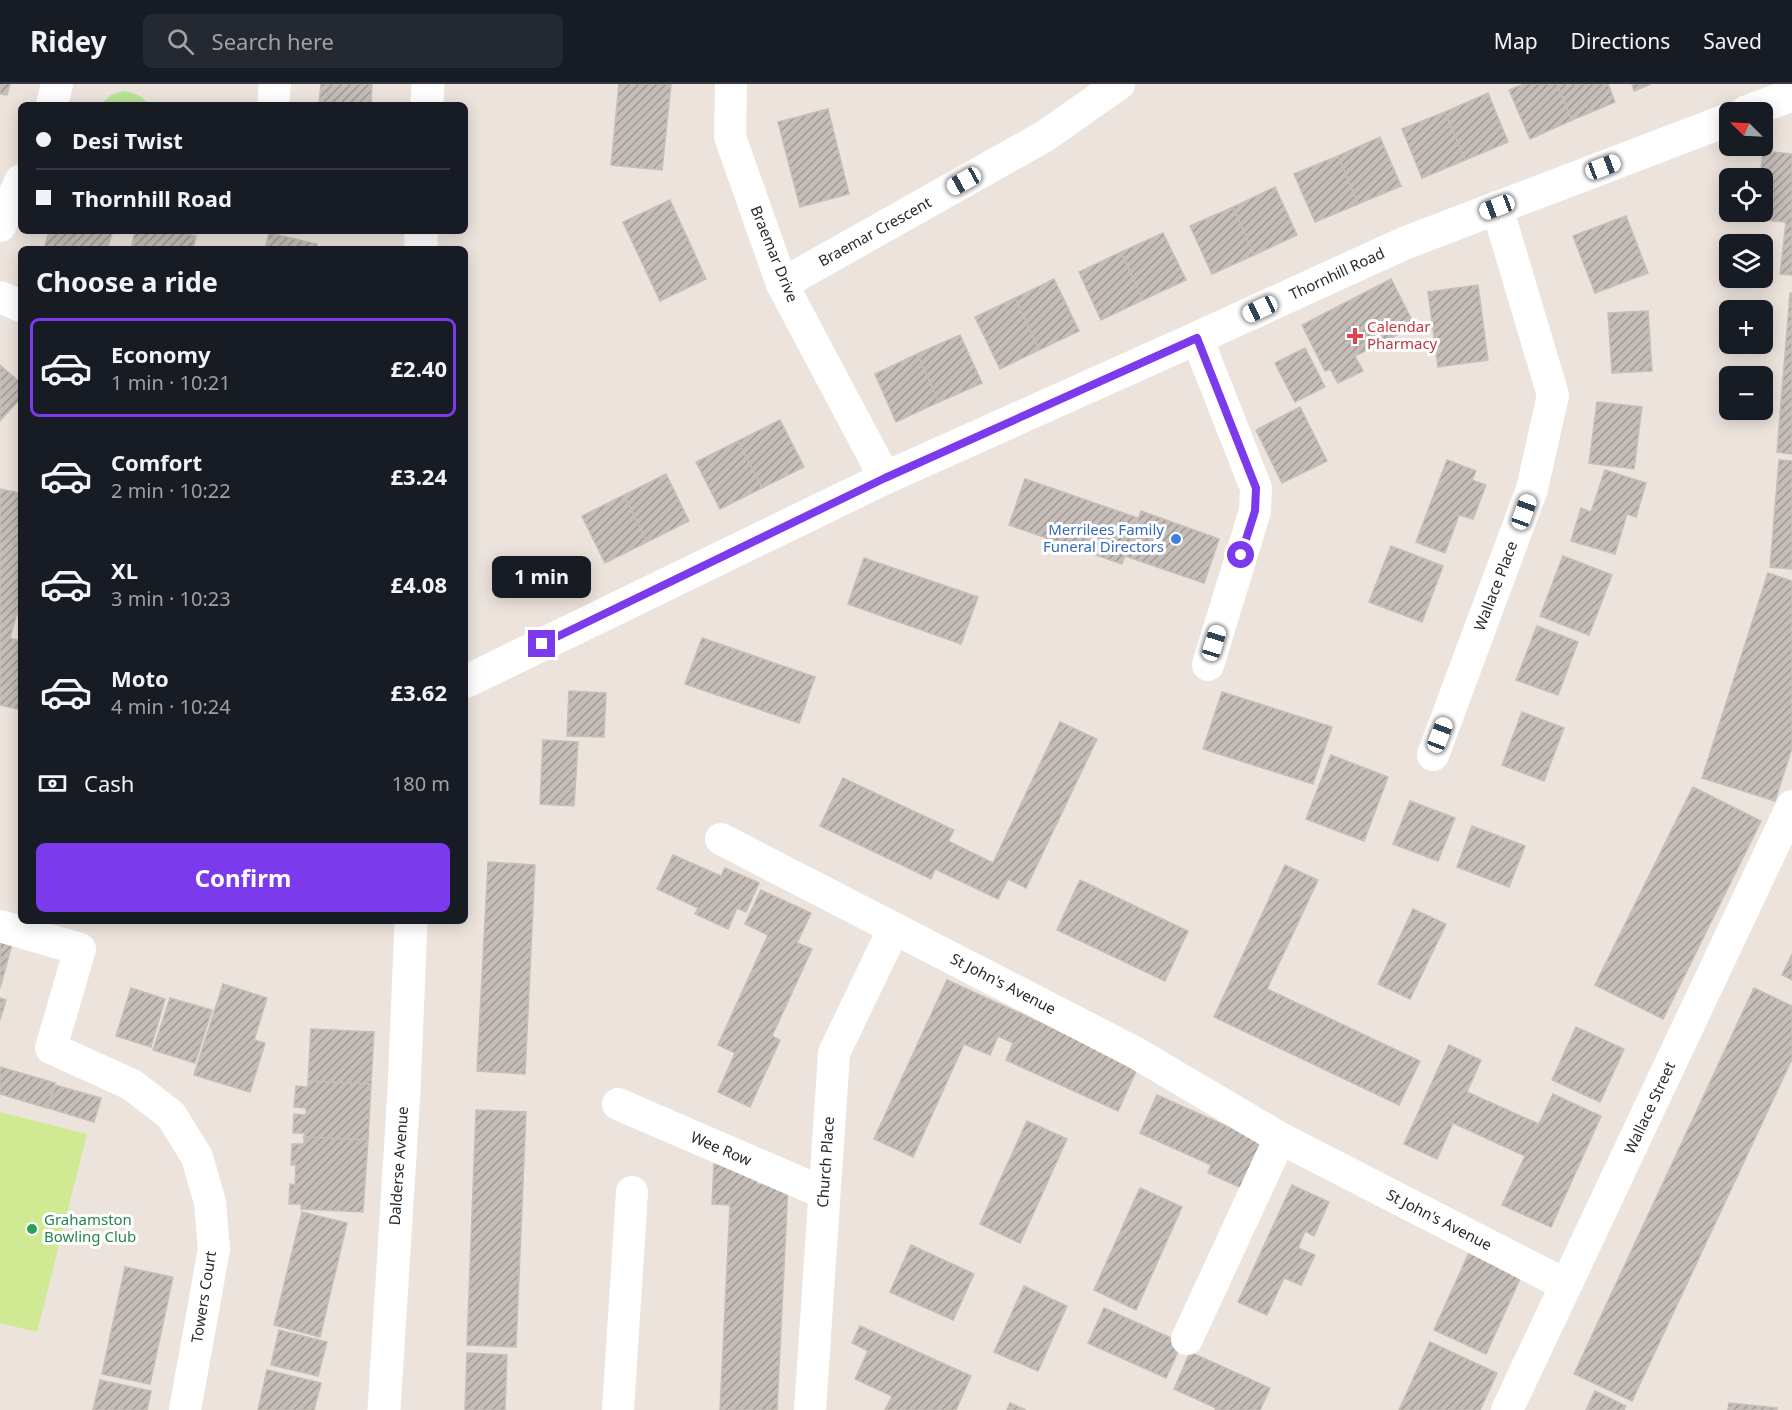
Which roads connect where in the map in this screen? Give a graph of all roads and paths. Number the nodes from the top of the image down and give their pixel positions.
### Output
1 (57, 84) edge
2 (275, 84) edge
3 (428, 84) edge
4 (731, 84) edge
5 (1119, 84) edge
6 (1792, 95) edge
7 (53, 102) edge
8 (273, 102) edge
9 (427, 102) edge
10 (1773, 102) edge
11 (1719, 123) edge
12 (18, 187) edge
13 (1497, 207) junction
14 (0, 226) edge
15 (782, 284) junction
16 (0, 297) edge
17 (18, 305) edge
18 (1197, 338) junction
19 (885, 478) junction
20 (1208, 665) dead end
21 (468, 681) edge
22 (1433, 755) dead end
23 (1792, 806) edge
24 (721, 839) dead end
25 (411, 924) edge
26 (0, 926) edge
27 (894, 928) junction
28 (618, 1104) dead end
29 (1280, 1138) junction
30 (632, 1192) dead end
31 (824, 1193) junction
32 (1566, 1285) junction
33 (1187, 1339) dead end
34 (185, 1410) edge
35 (384, 1410) edge
36 (618, 1410) edge
37 (810, 1410) edge
38 (1507, 1410) edge

1 - 7 street
2 - 8 street
3 - 9 street
4 - 15 street, Braemar Drive
5 - 15 street, Braemar Crescent
6 - 10 street
11 - 13 street, Thornhill Road
12 - 14 street
13 - 18 street, Thornhill Road
13 - 22 street, Wallace Place
15 - 19 street, Braemar Drive
16 - 17 street
18 - 19 street, Thornhill Road
18 - 20 street
19 - 21 street, Thornhill Road
23 - 32 street, Wallace Street
24 - 27 street, St John's Avenue
25 - 35 street, Dalderse Avenue
26 - 34 street, Towers Court
27 - 29 street, St John's Avenue
27 - 31 street, Church Place
28 - 31 street, Wee Row
29 - 32 street, St John's Avenue
29 - 33 street
30 - 36 street
31 - 37 street, Church Place
32 - 38 street, Wallace Street

